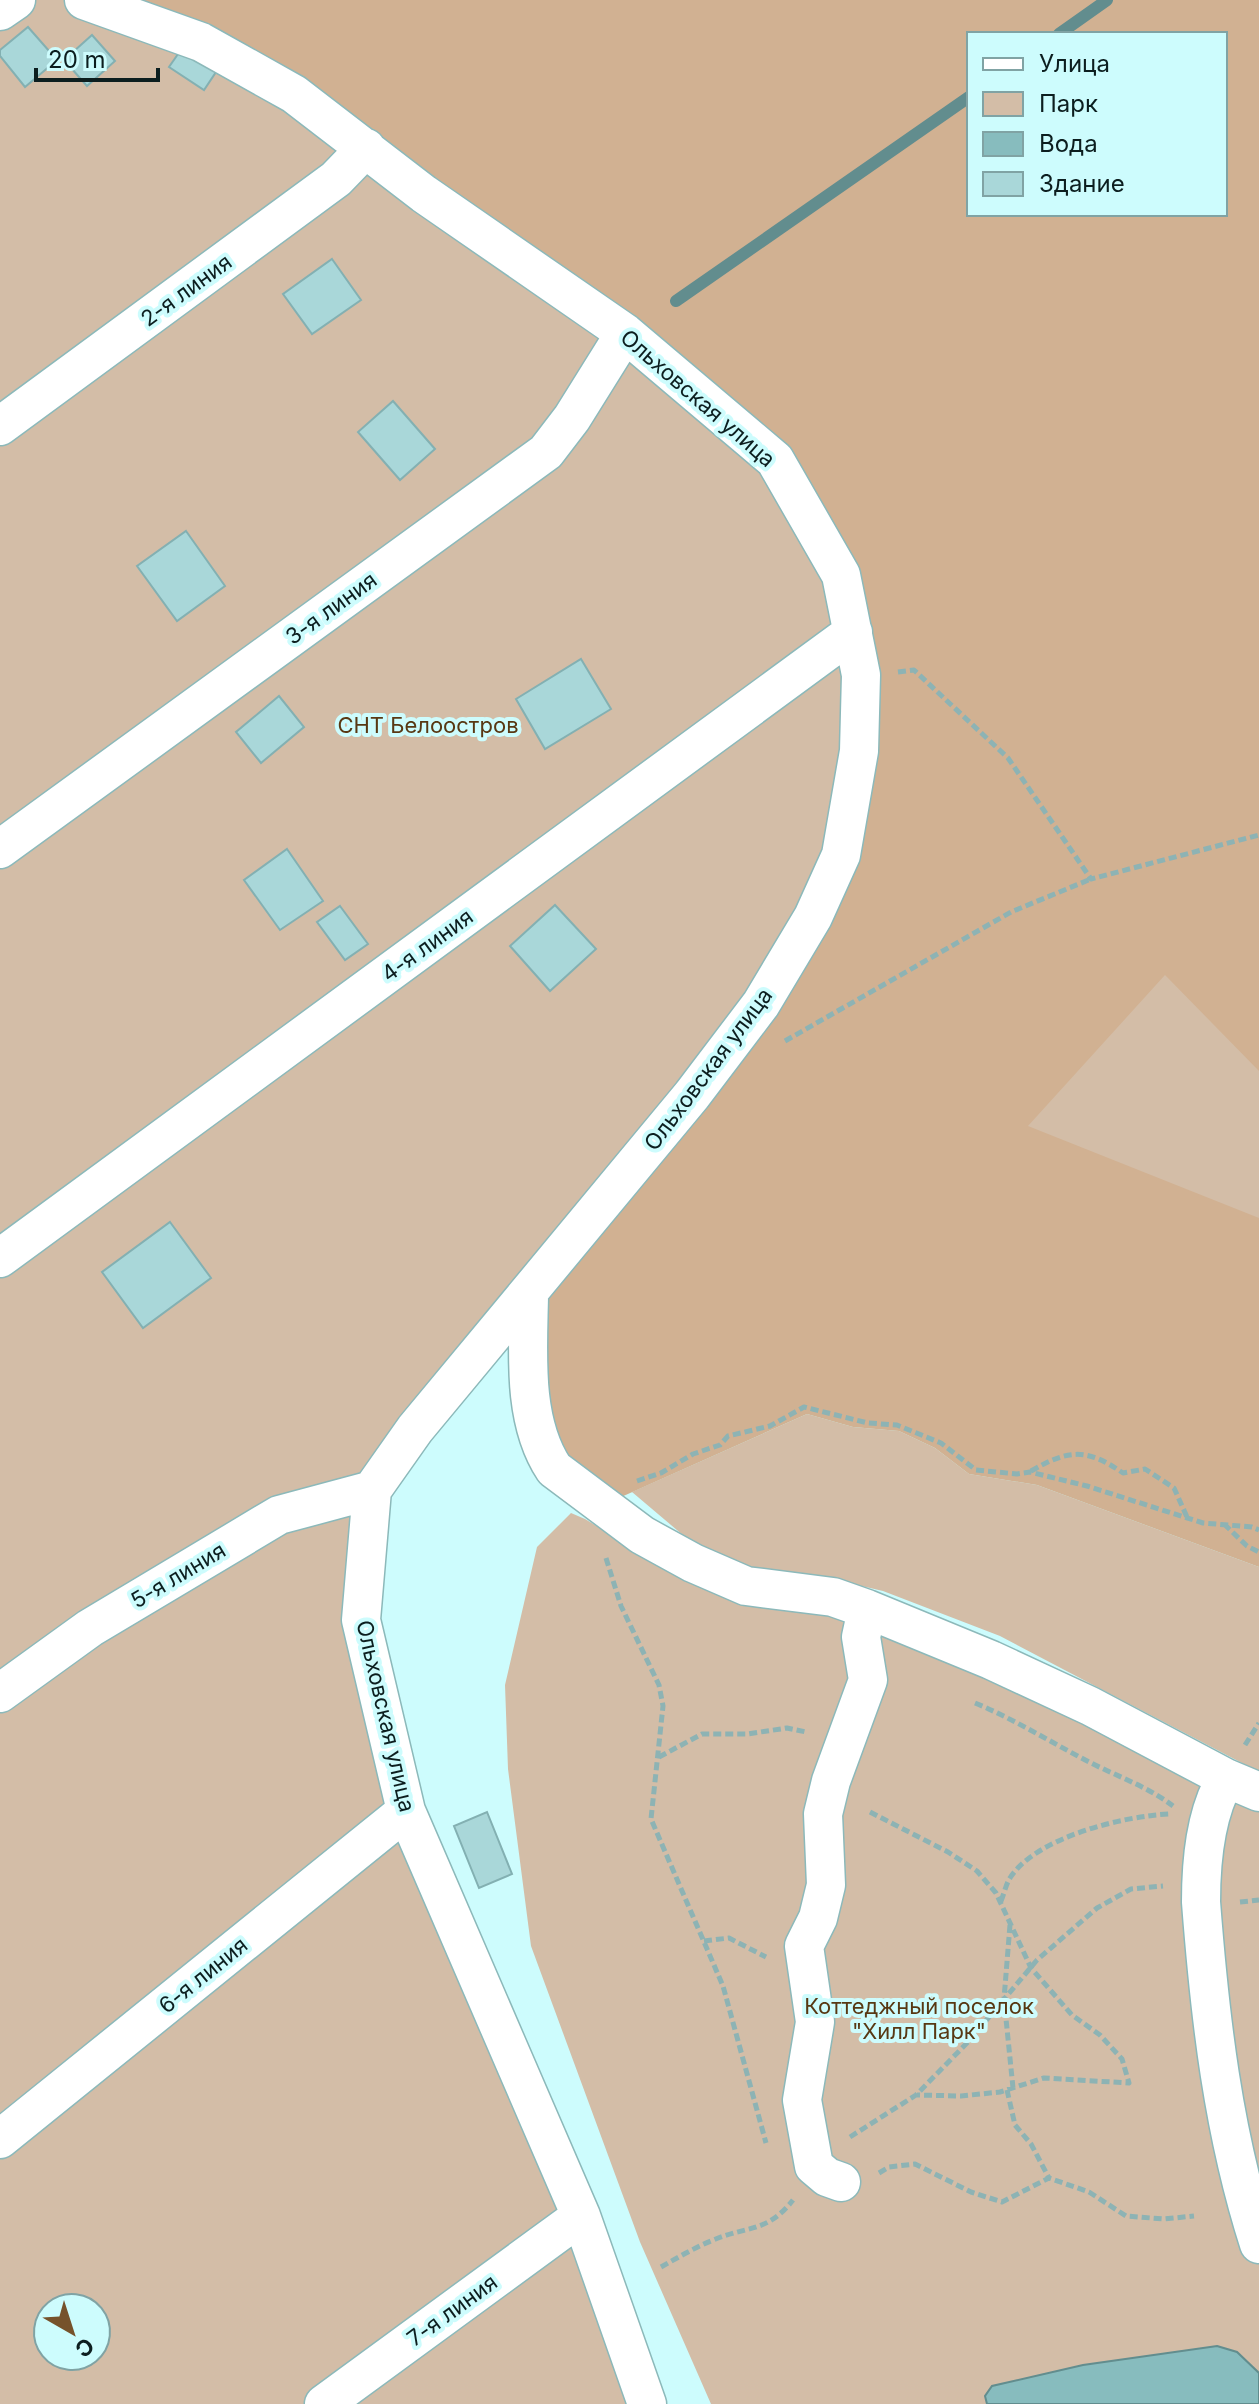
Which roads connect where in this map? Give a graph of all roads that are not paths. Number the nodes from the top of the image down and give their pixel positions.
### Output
1 (16, 0) edge
2 (84, 0) edge
3 (0, 11) edge
4 (366, 148) junction
5 (625, 333) junction
6 (0, 426) edge
7 (853, 632) junction
8 (0, 849) edge
9 (0, 1258) edge
10 (529, 1296) junction
11 (372, 1490) junction
12 (867, 1609) junction
13 (0, 1693) edge
14 (1243, 1785) edge
15 (406, 1811) junction
16 (0, 2139) edge
17 (844, 2174) road end
18 (581, 2216) junction
19 (1259, 2244) edge
20 (324, 2404) edge
21 (647, 2404) edge

1 - 3 street
2 - 4 street, Ольховская улица
4 - 5 street, Ольховская улица
4 - 6 street, 2-я линия
5 - 7 street, Ольховская улица
5 - 8 street, 3-я линия
7 - 9 street, 4-я линия
7 - 10 street, Ольховская улица
10 - 11 street, Ольховская улица
10 - 12 street
11 - 13 street, 5-я линия
11 - 15 street, Ольховская улица
12 - 14 street
12 - 17 street
14 - 19 street
15 - 16 street, 6-я линия
15 - 18 street, Ольховская улица
18 - 20 street, 7-я линия
18 - 21 street, Ольховская улица

